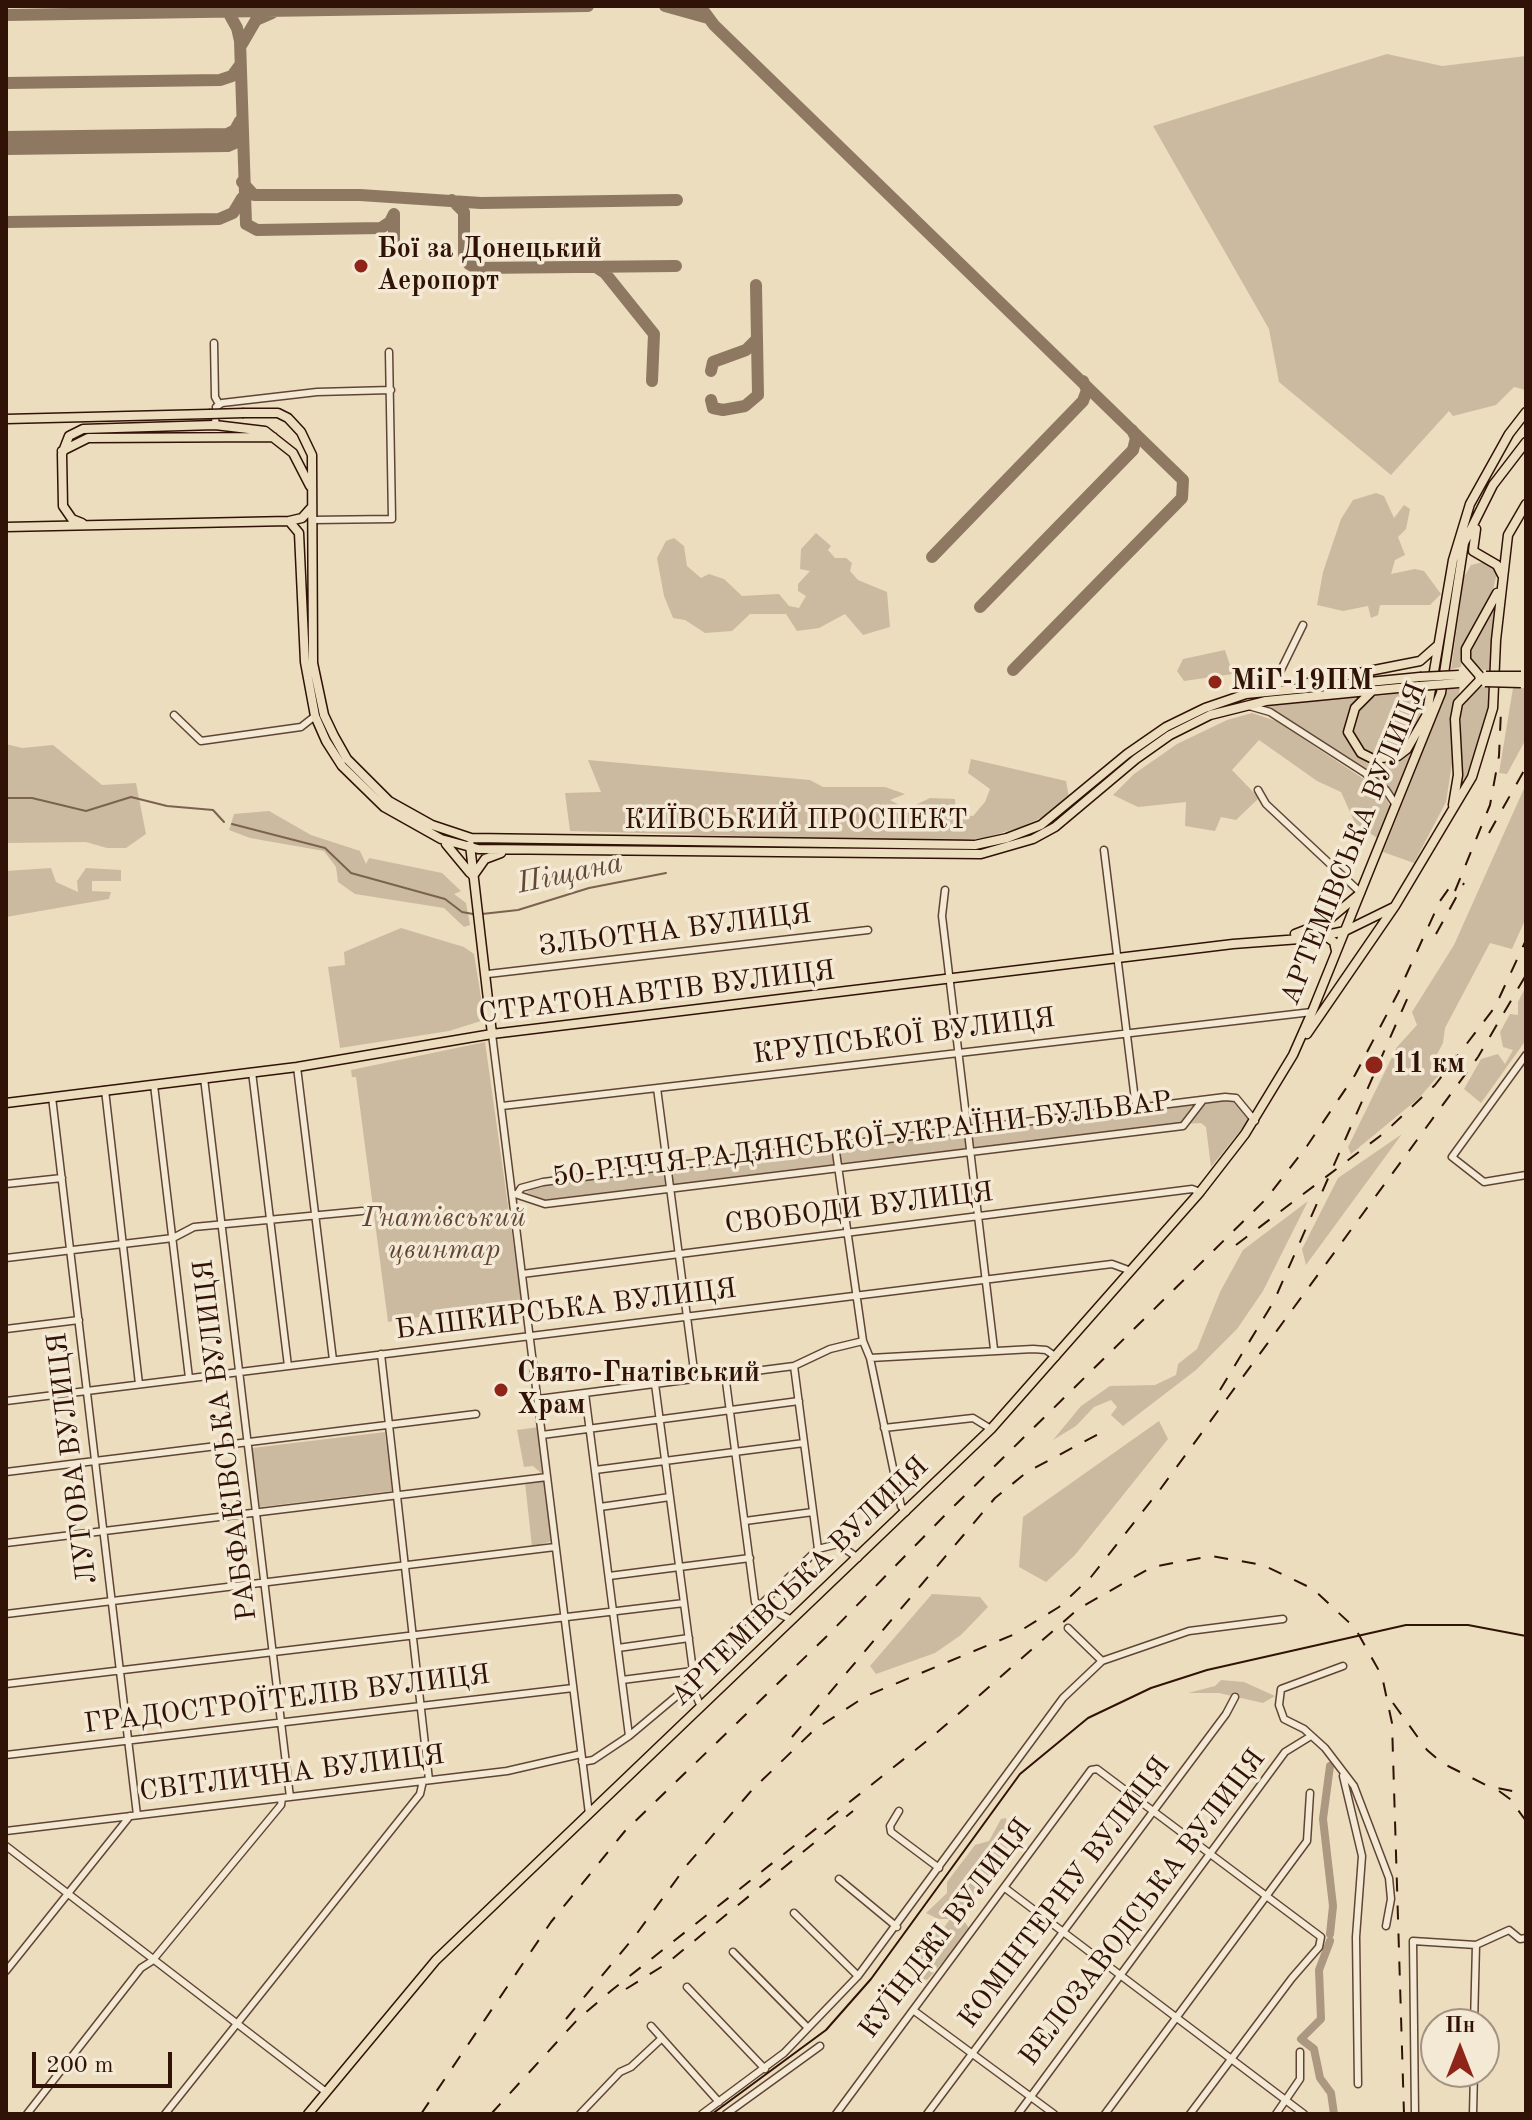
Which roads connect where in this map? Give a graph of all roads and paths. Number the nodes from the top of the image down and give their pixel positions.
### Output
1 (214, 343) dead end
2 (389, 352) dead end
3 (391, 390) junction
4 (219, 404) junction
5 (1526, 412) edge
6 (6, 419) edge
7 (215, 425) junction
8 (273, 437) junction
9 (1526, 442) edge
10 (1526, 450) edge
11 (62, 451) junction
12 (311, 489) junction
13 (1526, 504) edge
14 (311, 508) junction
15 (1482, 509) junction
16 (312, 520) junction
17 (289, 521) junction
18 (87, 525) junction
19 (6, 527) edge
20 (1464, 543) junction
21 (1453, 560) junction
22 (1484, 560) junction
23 (1459, 577) junction
24 (1502, 579) junction
25 (1303, 625) dead end
26 (1438, 643) junction
27 (1526, 676) edge
28 (1482, 679) junction
29 (1420, 681) junction
30 (1526, 683) edge
31 (1281, 690) junction
32 (1375, 690) junction
33 (1246, 694) junction
34 (1231, 704) junction
35 (1246, 705) junction
36 (1428, 712) junction
37 (174, 715) dead end
38 (315, 716) junction
39 (1421, 745) junction
40 (1113, 772) junction
41 (1093, 783) junction
42 (1102, 788) junction
43 (1258, 790) dead end
44 (1396, 805) junction
45 (1452, 810) junction
46 (408, 817) junction
47 (441, 839) junction
48 (470, 843) junction
49 (1104, 850) dead end
50 (507, 851) junction
51 (473, 877) junction
52 (945, 890) dead end
53 (1361, 893) junction
54 (1395, 906) junction
55 (1377, 915) junction
56 (868, 930) dead end
57 (1345, 931) junction
58 (1314, 937) junction
59 (1233, 944) junction
60 (1336, 952) junction
61 (1117, 958) junction
62 (488, 974) junction
63 (949, 979) junction
64 (1312, 1012) junction
65 (1126, 1033) junction
66 (492, 1034) junction
67 (958, 1053) junction
68 (1293, 1055) junction
69 (1525, 1059) edge
70 (297, 1067) junction
71 (252, 1072) junction
72 (204, 1078) junction
73 (154, 1085) junction
74 (657, 1088) junction
75 (105, 1090) junction
76 (52, 1097) junction
77 (1203, 1100) junction
78 (6, 1103) edge
79 (502, 1106) junction
80 (1136, 1108) junction
81 (1255, 1121) junction
82 (968, 1129) junction
83 (835, 1145) junction
84 (971, 1152) junction
85 (666, 1166) junction
86 (838, 1168) junction
87 (1526, 1175) edge
88 (62, 1178) junction
89 (6, 1184) edge
90 (672, 1188) junction
91 (1200, 1192) junction
92 (515, 1194) junction
93 (362, 1211) dead end
94 (979, 1217) junction
95 (316, 1218) junction
96 (269, 1223) junction
97 (222, 1227) junction
98 (848, 1232) junction
99 (173, 1238) junction
100 (123, 1243) junction
101 (71, 1250) junction
102 (680, 1254) junction
103 (6, 1258) edge
104 (1131, 1271) junction
105 (522, 1274) junction
106 (987, 1280) junction
107 (857, 1297) junction
108 (688, 1318) junction
109 (79, 1320) junction
110 (6, 1329) edge
111 (530, 1339) junction
112 (863, 1341) junction
113 (994, 1349) junction
114 (381, 1354) junction
115 (1056, 1357) junction
116 (870, 1358) junction
117 (333, 1360) junction
118 (288, 1366) junction
119 (794, 1366) junction
120 (240, 1371) junction
121 (725, 1374) junction
122 (189, 1378) junction
123 (695, 1378) junction
124 (139, 1384) junction
125 (655, 1384) junction
126 (87, 1391) junction
127 (585, 1393) junction
128 (538, 1399) junction
129 (6, 1401) edge
130 (799, 1401) junction
131 (730, 1410) junction
132 (476, 1414) dead end
133 (660, 1419) junction
134 (390, 1425) junction
135 (590, 1428) junction
136 (884, 1428) junction
137 (991, 1429) junction
138 (542, 1435) junction
139 (248, 1443) junction
140 (804, 1443) junction
141 (736, 1452) junction
142 (665, 1461) junction
143 (95, 1462) junction
144 (595, 1470) junction
145 (6, 1472) edge
146 (547, 1477) junction
147 (397, 1495) junction
148 (670, 1497) junction
149 (600, 1507) junction
150 (256, 1512) junction
151 (813, 1512) junction
152 (906, 1512) junction
153 (745, 1521) junction
154 (103, 1531) junction
155 (6, 1543) edge
156 (555, 1547) junction
157 (818, 1549) junction
158 (750, 1558) junction
159 (858, 1558) junction
160 (405, 1565) junction
161 (679, 1567) junction
162 (609, 1576) junction
163 (265, 1583) junction
164 (112, 1601) junction
165 (684, 1603) junction
166 (761, 1607) junction
167 (613, 1612) junction
168 (6, 1614) edge
169 (564, 1618) junction
170 (1283, 1619) dead end
171 (792, 1620) junction
172 (1068, 1628) dead end
173 (413, 1635) junction
174 (689, 1638) junction
175 (618, 1648) junction
176 (273, 1651) junction
177 (1102, 1661) junction
178 (1343, 1666) dead end
179 (120, 1670) junction
180 (693, 1671) junction
181 (622, 1680) junction
182 (6, 1684) edge
183 (691, 1684) junction
184 (573, 1688) junction
185 (1235, 1697) dead end
186 (421, 1706) junction
187 (701, 1707) junction
188 (282, 1723) junction
189 (629, 1736) junction
190 (1311, 1736) junction
191 (128, 1741) junction
192 (581, 1754) junction
193 (6, 1755) edge
194 (582, 1762) junction
195 (1343, 1776) junction
196 (426, 1781) junction
197 (1310, 1793) dead end
198 (290, 1797) junction
199 (282, 1798) junction
200 (899, 1811) dead end
201 (1153, 1812) junction
202 (589, 1814) junction
203 (133, 1815) junction
204 (6, 1831) edge
205 (6, 1846) edge
206 (1210, 1852) junction
207 (939, 1868) junction
208 (839, 1879) dead end
209 (1005, 1888) junction
210 (66, 1892) junction
211 (1267, 1894) junction
212 (794, 1913) dead end
213 (1386, 1926) dead end
214 (897, 1927) junction
215 (1063, 1932) junction
216 (1526, 1938) edge
217 (1476, 1945) junction
218 (733, 1952) dead end
219 (153, 1960) junction
220 (6, 1971) edge
221 (1120, 1974) junction
222 (858, 1976) junction
223 (687, 1987) dead end
224 (1474, 2008) edge
225 (913, 2010) junction
226 (1177, 2017) junction
227 (236, 2024) junction
228 (651, 2026) dead end
229 (808, 2028) junction
230 (661, 2039) junction
231 (820, 2046) dead end
232 (1300, 2052) dead end
233 (972, 2054) junction
234 (1233, 2057) junction
235 (765, 2069) junction
236 (1358, 2084) dead end
237 (1474, 2088) edge
238 (326, 2092) junction
239 (1030, 2097) junction
240 (1288, 2099) junction
241 (719, 2102) junction
242 (27, 2114) edge
243 (165, 2114) edge
244 (308, 2114) edge
245 (580, 2114) edge
246 (702, 2114) edge
247 (726, 2114) edge
248 (836, 2114) edge
249 (927, 2114) edge
250 (1018, 2114) edge
251 (1054, 2114) edge
252 (1105, 2114) edge
253 (1190, 2114) edge
254 (1276, 2114) edge
255 (1304, 2114) edge
256 (1415, 2114) edge
257 (1473, 2114) edge

1 - 4 street
2 - 3 street
3 - 4 street
3 - 16 street
4 - 7 street
5 - 21 main road
6 - 12 main road, КИЇВСЬКИЙ ПРОСПЕКТ, bridge
7 - 8 main road
7 - 11 main road
8 - 11 main road
8 - 12 main road
9 - 15 main road
10 - 15 main road
11 - 18 main road
12 - 14 main road, КИЇВСЬКИЙ ПРОСПЕКТ
13 - 24 main road
14 - 16 main road, КИЇВСЬКИЙ ПРОСПЕКТ
14 - 17 main road
15 - 20 main road, АРТЕМІВСЬКА ВУЛИЦЯ
15 - 22 main road
16 - 46 main road, КИЇВСЬКИЙ ПРОСПЕКТ
17 - 18 main road
17 - 38 main road, КИЇВСЬКИЙ ПРОСПЕКТ
18 - 19 main road
20 - 21 main road
20 - 23 main road, АРТЕМІВСЬКА ВУЛИЦЯ
21 - 26 main road
22 - 23 main road
22 - 24 main road
23 - 39 main road, АРТЕМІВСЬКА ВУЛИЦЯ
24 - 28 main road
24 - 45 main road, АРТЕМІВСЬКА ВУЛИЦЯ
25 - 31 street
26 - 31 main road
26 - 36 main road
27 - 28 main road, bridge
28 - 29 main road, bridge
28 - 30 main road, bridge
28 - 45 main road
29 - 31 main road, КИЇВСЬКИЙ ПРОСПЕКТ
29 - 32 main road, КИЇВСЬКИЙ ПРОСПЕКТ
31 - 33 main road, КИЇВСЬКИЙ ПРОСПЕКТ
32 - 35 main road, КИЇВСЬКИЙ ПРОСПЕКТ
32 - 36 main road
33 - 34 main road, КИЇВСЬКИЙ ПРОСПЕКТ
33 - 35 main road
34 - 35 main road, КИЇВСЬКИЙ ПРОСПЕКТ
34 - 40 main road, КИЇВСЬКИЙ ПРОСПЕКТ
35 - 44 street
36 - 39 main road
37 - 38 street
38 - 46 main road, КИЇВСЬКИЙ ПРОСПЕКТ
39 - 44 main road, АРТЕМІВСЬКА ВУЛИЦЯ
40 - 41 main road, КИЇВСЬКИЙ ПРОСПЕКТ
40 - 42 main road, КИЇВСЬКИЙ ПРОСПЕКТ
41 - 42 main road
41 - 48 main road, КИЇВСЬКИЙ ПРОСПЕКТ
42 - 50 main road, КИЇВСЬКИЙ ПРОСПЕКТ
43 - 53 street
44 - 53 main road, АРТЕМІВСЬКА ВУЛИЦЯ
45 - 54 main road, АРТЕМІВСЬКА ВУЛИЦЯ
46 - 47 main road, КИЇВСЬКИЙ ПРОСПЕКТ
46 - 48 main road, КИЇВСЬКИЙ ПРОСПЕКТ
47 - 48 main road, КИЇВСЬКИЙ ПРОСПЕКТ
47 - 51 main road
48 - 50 main road, КИЇВСЬКИЙ ПРОСПЕКТ
48 - 51 main road
49 - 61 street
50 - 51 main road
51 - 62 main road
52 - 63 street
53 - 55 main road
53 - 57 main road, АРТЕМІВСЬКА ВУЛИЦЯ
53 - 59 main road
54 - 55 main road, СТРАТОНАВТІВ ВУЛИЦЯ
54 - 68 main road, АРТЕМІВСЬКА ВУЛИЦЯ
55 - 57 main road, СТРАТОНАВТІВ ВУЛИЦЯ
56 - 62 street, ЗЛЬОТНА ВУЛИЦЯ
57 - 58 main road, СТРАТОНАВТІВ ВУЛИЦЯ
57 - 60 main road, АРТЕМІВСЬКА ВУЛИЦЯ
58 - 59 main road, СТРАТОНАВТІВ ВУЛИЦЯ
58 - 60 main road
59 - 61 main road, СТРАТОНАВТІВ ВУЛИЦЯ
60 - 64 main road, АРТЕМІВСЬКА ВУЛИЦЯ
61 - 63 main road, СТРАТОНАВТІВ ВУЛИЦЯ
61 - 65 street
62 - 66 main road
63 - 66 main road, СТРАТОНАВТІВ ВУЛИЦЯ
63 - 67 street
64 - 65 street, КРУПСЬКОЇ ВУЛИЦЯ
64 - 68 main road, АРТЕМІВСЬКА ВУЛИЦЯ
65 - 67 street, КРУПСЬКОЇ ВУЛИЦЯ
65 - 80 street
66 - 70 main road, СТРАТОНАВТІВ ВУЛИЦЯ
66 - 79 street
67 - 74 street, КРУПСЬКОЇ ВУЛИЦЯ
67 - 82 street
68 - 81 main road, АРТЕМІВСЬКА ВУЛИЦЯ
69 - 87 street
70 - 71 main road, СТРАТОНАВТІВ ВУЛИЦЯ
70 - 95 street
71 - 72 main road, СТРАТОНАВТІВ ВУЛИЦЯ
71 - 96 street
72 - 73 main road, СТРАТОНАВТІВ ВУЛИЦЯ
72 - 97 street, РАБФАКІВСЬКА ВУЛИЦЯ
73 - 75 main road, СТРАТОНАВТІВ ВУЛИЦЯ
73 - 99 street
74 - 79 street, КРУПСЬКОЇ ВУЛИЦЯ
74 - 85 street
75 - 76 main road, СТРАТОНАВТІВ ВУЛИЦЯ
75 - 100 street
76 - 78 main road, СТРАТОНАВТІВ ВУЛИЦЯ
76 - 88 street, ЛУГОВА ВУЛИЦЯ
77 - 80 street, 50-РІЧЧЯ РАДЯНСЬКОЇ УКРАЇНИ БУЛЬВАР
77 - 81 street, 50-РІЧЧЯ РАДЯНСЬКОЇ УКРАЇНИ БУЛЬВАР
77 - 84 street, 50-РІЧЧЯ РАДЯНСЬКОЇ УКРАЇНИ БУЛЬВАР
79 - 92 street
80 - 82 street, 50-РІЧЧЯ РАДЯНСЬКОЇ УКРАЇНИ БУЛЬВАР
81 - 91 main road, АРТЕМІВСЬКА ВУЛИЦЯ
82 - 83 street, 50-РІЧЧЯ РАДЯНСЬКОЇ УКРАЇНИ БУЛЬВАР
82 - 84 street
83 - 85 street, 50-РІЧЧЯ РАДЯНСЬКОЇ УКРАЇНИ БУЛЬВАР
83 - 86 street
84 - 86 street, 50-РІЧЧЯ РАДЯНСЬКОЇ УКРАЇНИ БУЛЬВАР
84 - 94 street
85 - 90 street
85 - 92 street, 50-РІЧЧЯ РАДЯНСЬКОЇ УКРАЇНИ БУЛЬВАР
86 - 90 street, 50-РІЧЧЯ РАДЯНСЬКОЇ УКРАЇНИ БУЛЬВАР
86 - 98 street
88 - 89 street
88 - 101 street, ЛУГОВА ВУЛИЦЯ
90 - 92 street, 50-РІЧЧЯ РАДЯНСЬКОЇ УКРАЇНИ БУЛЬВАР
90 - 102 street
91 - 94 street, СВОБОДИ ВУЛИЦЯ
91 - 104 main road, АРТЕМІВСЬКА ВУЛИЦЯ
92 - 105 street
93 - 95 street
94 - 98 street, СВОБОДИ ВУЛИЦЯ
94 - 106 street
95 - 96 street
95 - 117 street
96 - 97 street
96 - 118 street
97 - 99 street
97 - 120 street, РАБФАКІВСЬКА ВУЛИЦЯ
98 - 102 street, СВОБОДИ ВУЛИЦЯ
98 - 107 street
99 - 100 street
99 - 122 street
100 - 101 street
100 - 124 street
101 - 103 street
101 - 109 street, ЛУГОВА ВУЛИЦЯ
102 - 105 street, СВОБОДИ ВУЛИЦЯ
102 - 108 street
104 - 106 street, БАШКИРСЬКА ВУЛИЦЯ
104 - 115 main road, АРТЕМІВСЬКА ВУЛИЦЯ
105 - 111 street
106 - 107 street, БАШКИРСЬКА ВУЛИЦЯ
106 - 113 street
107 - 108 street, БАШКИРСЬКА ВУЛИЦЯ
107 - 112 street
108 - 111 street, БАШКИРСЬКА ВУЛИЦЯ
108 - 123 street
109 - 110 street
109 - 126 street, ЛУГОВА ВУЛИЦЯ
111 - 114 street, БАШКИРСЬКА ВУЛИЦЯ
111 - 128 street
112 - 116 street
112 - 119 street
113 - 115 street
113 - 116 street
114 - 117 street, БАШКИРСЬКА ВУЛИЦЯ
114 - 134 street
115 - 137 main road, АРТЕМІВСЬКА ВУЛИЦЯ
116 - 136 street
117 - 118 street, БАШКИРСЬКА ВУЛИЦЯ
118 - 120 street, БАШКИРСЬКА ВУЛИЦЯ
119 - 121 street
119 - 130 street
120 - 122 street, БАШКИРСЬКА ВУЛИЦЯ
120 - 139 street, РАБФАКІВСЬКА ВУЛИЦЯ
121 - 123 street
121 - 131 street
122 - 124 street, БАШКИРСЬКА ВУЛИЦЯ
123 - 125 street
124 - 126 street, БАШКИРСЬКА ВУЛИЦЯ
125 - 127 street
125 - 133 street
126 - 129 street, БАШКИРСЬКА ВУЛИЦЯ
126 - 143 street, ЛУГОВА ВУЛИЦЯ
127 - 128 street
127 - 135 street
128 - 138 street
130 - 131 street
130 - 140 street
131 - 133 street
131 - 141 street
132 - 134 street
133 - 135 street
133 - 142 street
134 - 139 street
134 - 147 street
135 - 138 street
135 - 144 street
136 - 137 street
136 - 152 street
137 - 152 main road, АРТЕМІВСЬКА ВУЛИЦЯ
138 - 146 street
139 - 143 street
139 - 150 street, РАБФАКІВСЬКА ВУЛИЦЯ
140 - 141 street
140 - 151 street
141 - 142 street
141 - 153 street
142 - 144 street
142 - 148 street
143 - 145 street
143 - 154 street, ЛУГОВА ВУЛИЦЯ
144 - 149 street
146 - 147 street
146 - 156 street
147 - 150 street
147 - 160 street
148 - 149 street
148 - 161 street
149 - 162 street
150 - 154 street
150 - 163 street, РАБФАКІВСЬКА ВУЛИЦЯ
151 - 153 street
151 - 157 street
152 - 159 main road, АРТЕМІВСЬКА ВУЛИЦЯ
153 - 158 street
154 - 155 street
154 - 164 street, ЛУГОВА ВУЛИЦЯ
156 - 160 street
156 - 169 street
157 - 159 street, АРТЕМІВСЬКА ВУЛИЦЯ
157 - 166 street, АРТЕМІВСЬКА ВУЛИЦЯ
158 - 161 street
158 - 166 street
159 - 171 main road, АРТЕМІВСЬКА ВУЛИЦЯ
160 - 163 street
160 - 173 street
161 - 162 street
161 - 165 street
162 - 167 street
163 - 164 street
163 - 176 street, РАБФАКІВСЬКА ВУЛИЦЯ
164 - 168 street
164 - 179 street, ЛУГОВА ВУЛИЦЯ
165 - 167 street
165 - 174 street
166 - 171 street
166 - 180 street, АРТЕМІВСЬКА ВУЛИЦЯ
167 - 169 street
167 - 175 street
169 - 173 street
169 - 184 street
170 - 177 street
171 - 187 main road, АРТЕМІВСЬКА ВУЛИЦЯ
172 - 177 street
173 - 176 street
173 - 186 street
174 - 175 street
174 - 180 street
175 - 181 street
176 - 179 street
176 - 188 street, РАБФАКІВСЬКА ВУЛИЦЯ
177 - 207 street
178 - 190 street
179 - 182 street
179 - 191 street, ЛУГОВА ВУЛИЦЯ
180 - 181 street
180 - 183 street, АРТЕМІВСЬКА ВУЛИЦЯ
181 - 189 street
183 - 187 street
183 - 189 street, АРТЕМІВСЬКА ВУЛИЦЯ
184 - 186 street, ГРАДОСТРОЇТЕЛIВ ВУЛИЦЯ
184 - 192 street
185 - 201 street, КОМІНТЕРНУ ВУЛИЦЯ
186 - 188 street, ГРАДОСТРОЇТЕЛIВ ВУЛИЦЯ
186 - 196 street
187 - 202 main road, АРТЕМІВСЬКА ВУЛИЦЯ
188 - 191 street, ГРАДОСТРОЇТЕЛIВ ВУЛИЦЯ
188 - 198 street, РАБФАКІВСЬКА ВУЛИЦЯ
189 - 194 street, АРТЕМІВСЬКА ВУЛИЦЯ
190 - 195 street
190 - 206 street, ВЕЛОЗАВОДСЬКА ВУЛИЦЯ
191 - 193 street, ГРАДОСТРОЇТЕЛIВ ВУЛИЦЯ
191 - 203 street, ЛУГОВА ВУЛИЦЯ
192 - 194 street
192 - 196 street, СВІТЛИЧНА ВУЛИЦЯ
194 - 202 street
195 - 213 street
195 - 236 street
196 - 198 street, СВІТЛИЧНА ВУЛИЦЯ
196 - 227 street
197 - 211 street
198 - 199 street, СВІТЛИЧНА ВУЛИЦЯ
199 - 203 street, СВІТЛИЧНА ВУЛИЦЯ
199 - 219 street
200 - 207 street
201 - 206 street
201 - 209 street, КУЇНДЖІ ВУЛИЦЯ
201 - 215 street, КОМІНТЕРНУ ВУЛИЦЯ
202 - 238 main road, АРТЕМІВСЬКА ВУЛИЦЯ
203 - 204 street, СВІТЛИЧНА ВУЛИЦЯ
203 - 210 street
205 - 210 street
206 - 211 street
206 - 221 street, ВЕЛОЗАВОДСЬКА ВУЛИЦЯ
207 - 214 street
208 - 214 street
209 - 215 street
209 - 225 street, КУЇНДЖІ ВУЛИЦЯ
210 - 219 street
210 - 220 street
211 - 226 street
211 - 234 street
212 - 222 street
214 - 222 street
215 - 221 street
215 - 233 street, КОМІНТЕРНУ ВУЛИЦЯ
216 - 217 street
217 - 224 street
217 - 256 street
218 - 229 street
219 - 227 street
219 - 242 street
221 - 226 street
221 - 239 street, ВЕЛОЗАВОДСЬКА ВУЛИЦЯ
222 - 229 street
223 - 235 street
225 - 233 street
225 - 248 street, КУЇНДЖІ ВУЛИЦЯ
226 - 234 street
226 - 252 street
227 - 238 street
227 - 243 street
228 - 230 street
229 - 235 street
230 - 241 street
230 - 245 street
231 - 247 street
232 - 240 street
233 - 239 street
233 - 249 street, КОМІНТЕРНУ ВУЛИЦЯ
234 - 240 street
234 - 253 street
235 - 241 street
237 - 257 street
238 - 244 main road, АРТЕМІВСЬКА ВУЛИЦЯ
239 - 250 street, ВЕЛОЗАВОДСЬКА ВУЛИЦЯ
239 - 251 street
240 - 254 street
240 - 255 street
241 - 246 street

